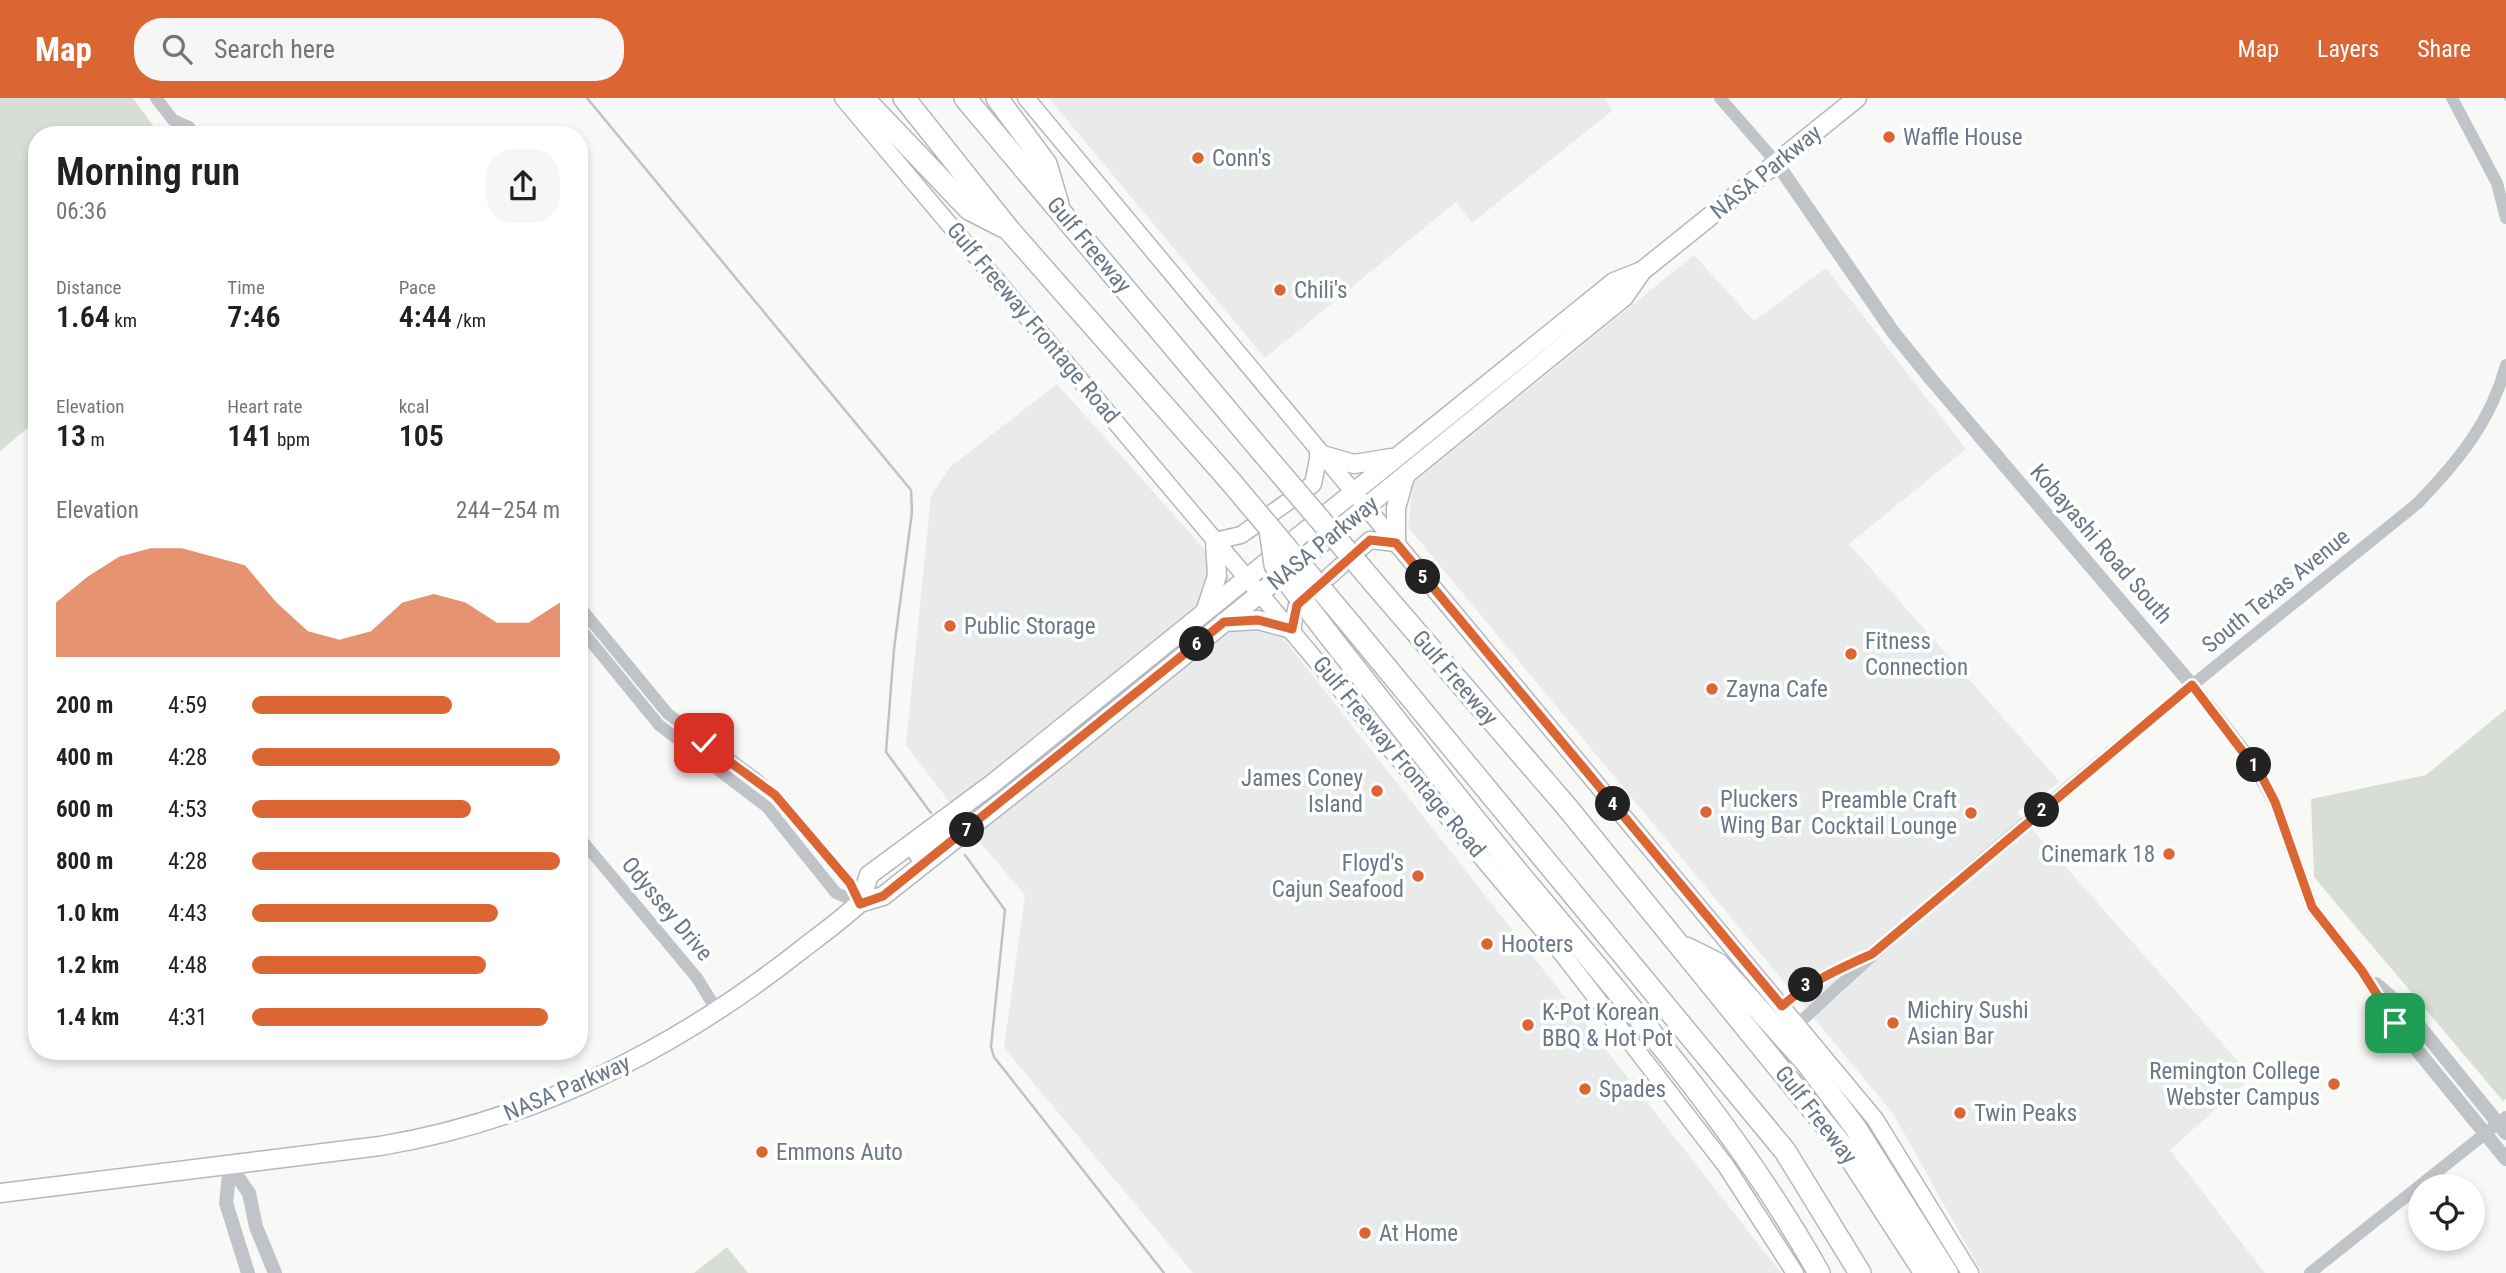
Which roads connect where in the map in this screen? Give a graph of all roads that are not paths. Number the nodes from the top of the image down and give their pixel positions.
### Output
1 (156, 98) edge
2 (843, 98) edge
3 (863, 98) edge
4 (904, 98) edge
5 (965, 98) edge
6 (997, 98) edge
7 (1026, 98) edge
8 (1720, 98) edge
9 (1857, 98) edge
10 (2452, 98) edge
11 (173, 120) junction
12 (174, 126) edge
13 (187, 126) edge
14 (1776, 162) junction
15 (1061, 212) junction
16 (2506, 218) edge
17 (1010, 231) junction
18 (1642, 271) junction
19 (2506, 365) edge
20 (1320, 454) junction
21 (1394, 457) junction
22 (1405, 476) junction
23 (1351, 492) junction
24 (1365, 508) junction
25 (1270, 529) junction
26 (1214, 541) junction
27 (1396, 543) junction
28 (1249, 577) junction
29 (1262, 593) junction
30 (1204, 613) junction
31 (588, 619) edge
32 (1224, 622) junction
33 (1292, 629) junction
34 (588, 638) edge
35 (2192, 685) junction
36 (992, 784) junction
37 (1006, 800) junction
38 (588, 848) edge
39 (860, 904) junction
40 (1675, 943) junction
41 (1872, 954) junction
42 (2362, 971) junction
43 (1782, 1006) junction
44 (718, 1012) junction
45 (1797, 1026) junction
46 (2503, 1125) edge
47 (2485, 1135) junction
48 (2506, 1159) edge
49 (230, 1166) junction
50 (0, 1193) edge
51 (248, 1273) edge
52 (275, 1273) edge
53 (1795, 1273) edge
54 (1819, 1273) edge
55 (1860, 1273) edge
56 (1925, 1273) edge
57 (1947, 1273) edge
58 (1970, 1273) edge
59 (2310, 1273) edge

1 - 11 street
2 - 26 main road, Gulf Freeway Frontage Road
3 - 17 highway
4 - 17 highway, Gulf Freeway
5 - 15 highway, Gulf Freeway
6 - 15 highway
7 - 20 main road
8 - 14 street
9 - 14 main road, NASA Parkway
10 - 16 street
11 - 12 street
11 - 13 street
14 - 18 main road, NASA Parkway
14 - 35 street, Kobayashi Road South
15 - 40 highway, Gulf Freeway, bridge
17 - 25 highway, Gulf Freeway, bridge
18 - 21 main road, NASA Parkway
18 - 22 main road, NASA Parkway
19 - 35 street, South Texas Avenue
20 - 21 main road
20 - 23 main road
20 - 26 main road
21 - 23 main road, NASA Parkway
22 - 24 main road, NASA Parkway
22 - 27 main road
23 - 24 main road
23 - 28 main road, NASA Parkway
24 - 27 main road
24 - 29 main road, NASA Parkway
25 - 54 highway, bridge
25 - 55 highway, Gulf Freeway, bridge
26 - 28 main road, Gulf Freeway Frontage Road
26 - 30 main road
27 - 33 main road
27 - 43 main road
28 - 29 main road, Gulf Freeway Frontage Road
28 - 30 main road, NASA Parkway
29 - 32 main road, NASA Parkway
29 - 33 main road, Gulf Freeway Frontage Road
30 - 36 main road, NASA Parkway
31 - 39 street
32 - 33 main road
32 - 37 main road, NASA Parkway
33 - 53 main road, Gulf Freeway Frontage Road
34 - 39 street
35 - 41 street, South Texas Avenue
35 - 42 street, Kobayashi Road South
36 - 37 main road
36 - 39 main road, NASA Parkway
37 - 39 main road, NASA Parkway
38 - 44 street, Odyssey Drive
39 - 44 main road, NASA Parkway
40 - 56 highway, Gulf Freeway
40 - 57 highway
41 - 43 street, South Texas Avenue
41 - 45 street, South Texas Avenue
42 - 46 street, Kobayashi Road South
42 - 47 street, Kobayashi Road South
43 - 45 main road
44 - 49 main road, NASA Parkway
45 - 58 main road
46 - 47 street
47 - 48 street, Kobayashi Road South
47 - 59 street
49 - 50 main road, NASA Parkway
49 - 51 street
49 - 52 street

